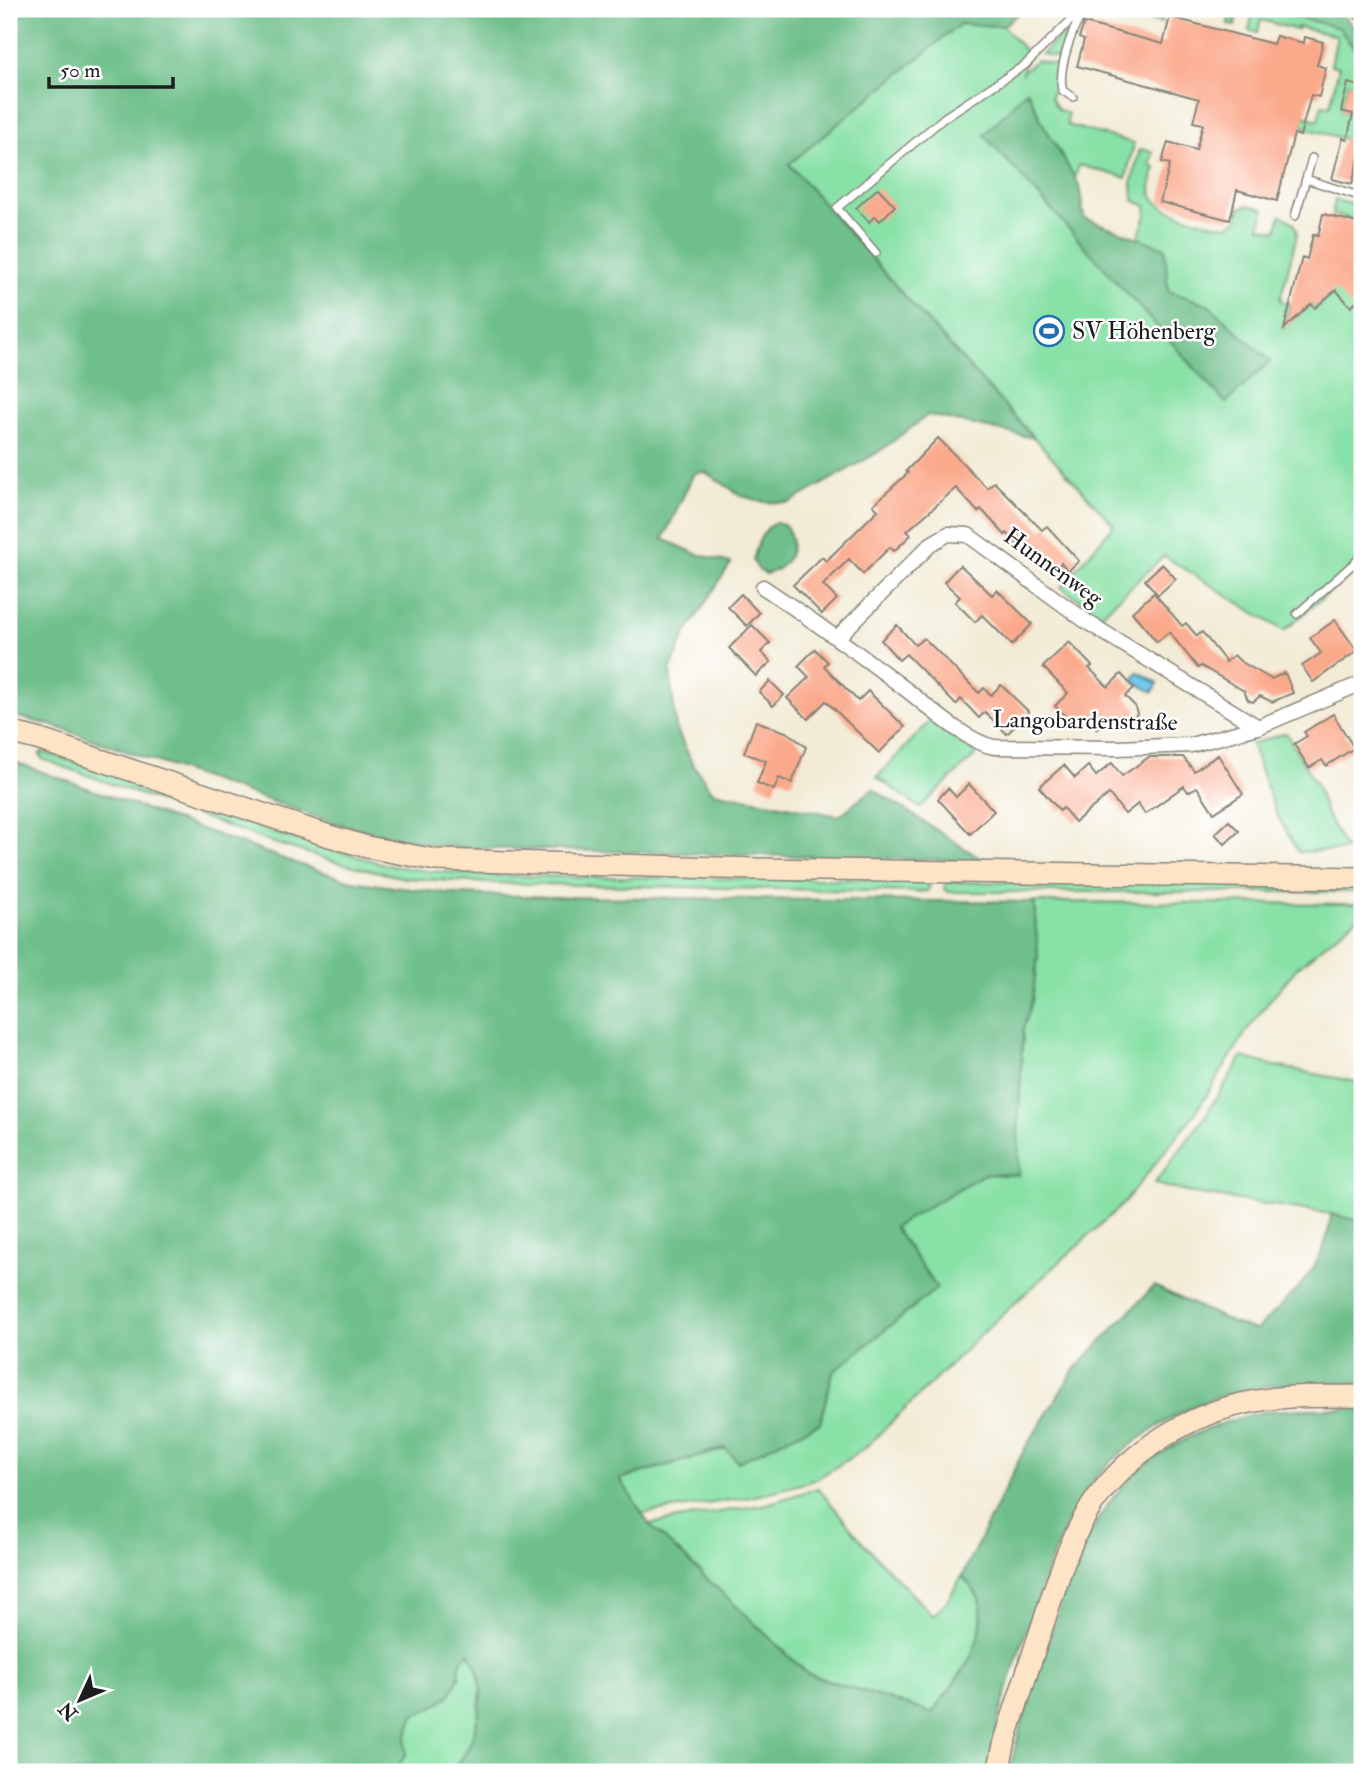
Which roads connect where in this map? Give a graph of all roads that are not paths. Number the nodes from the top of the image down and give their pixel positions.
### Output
1 (1086, 9) edge
2 (1358, 9) edge
3 (1362, 15) edge
4 (1073, 97) dead end
5 (1312, 158) dead end
6 (1306, 179) junction
7 (1362, 197) edge
8 (1295, 216) dead end
9 (876, 253) dead end
10 (1362, 556) edge
11 (763, 587) dead end
12 (1297, 614) dead end
13 (837, 638) junction
14 (1362, 683) edge
15 (1258, 727) junction
16 (9, 732) edge
17 (1362, 878) edge
18 (1362, 1396) edge
19 (998, 1772) edge

1 - 4 lane
1 - 9 lane
2 - 3 street
5 - 6 lane
6 - 7 lane
6 - 8 lane
10 - 12 lane
11 - 13 street, Langobardenstraße
13 - 15 street, Langobardenstraße
13 - 15 street, Hunnenweg
14 - 15 street, Langobardenstraße
16 - 17 main road
18 - 19 main road

